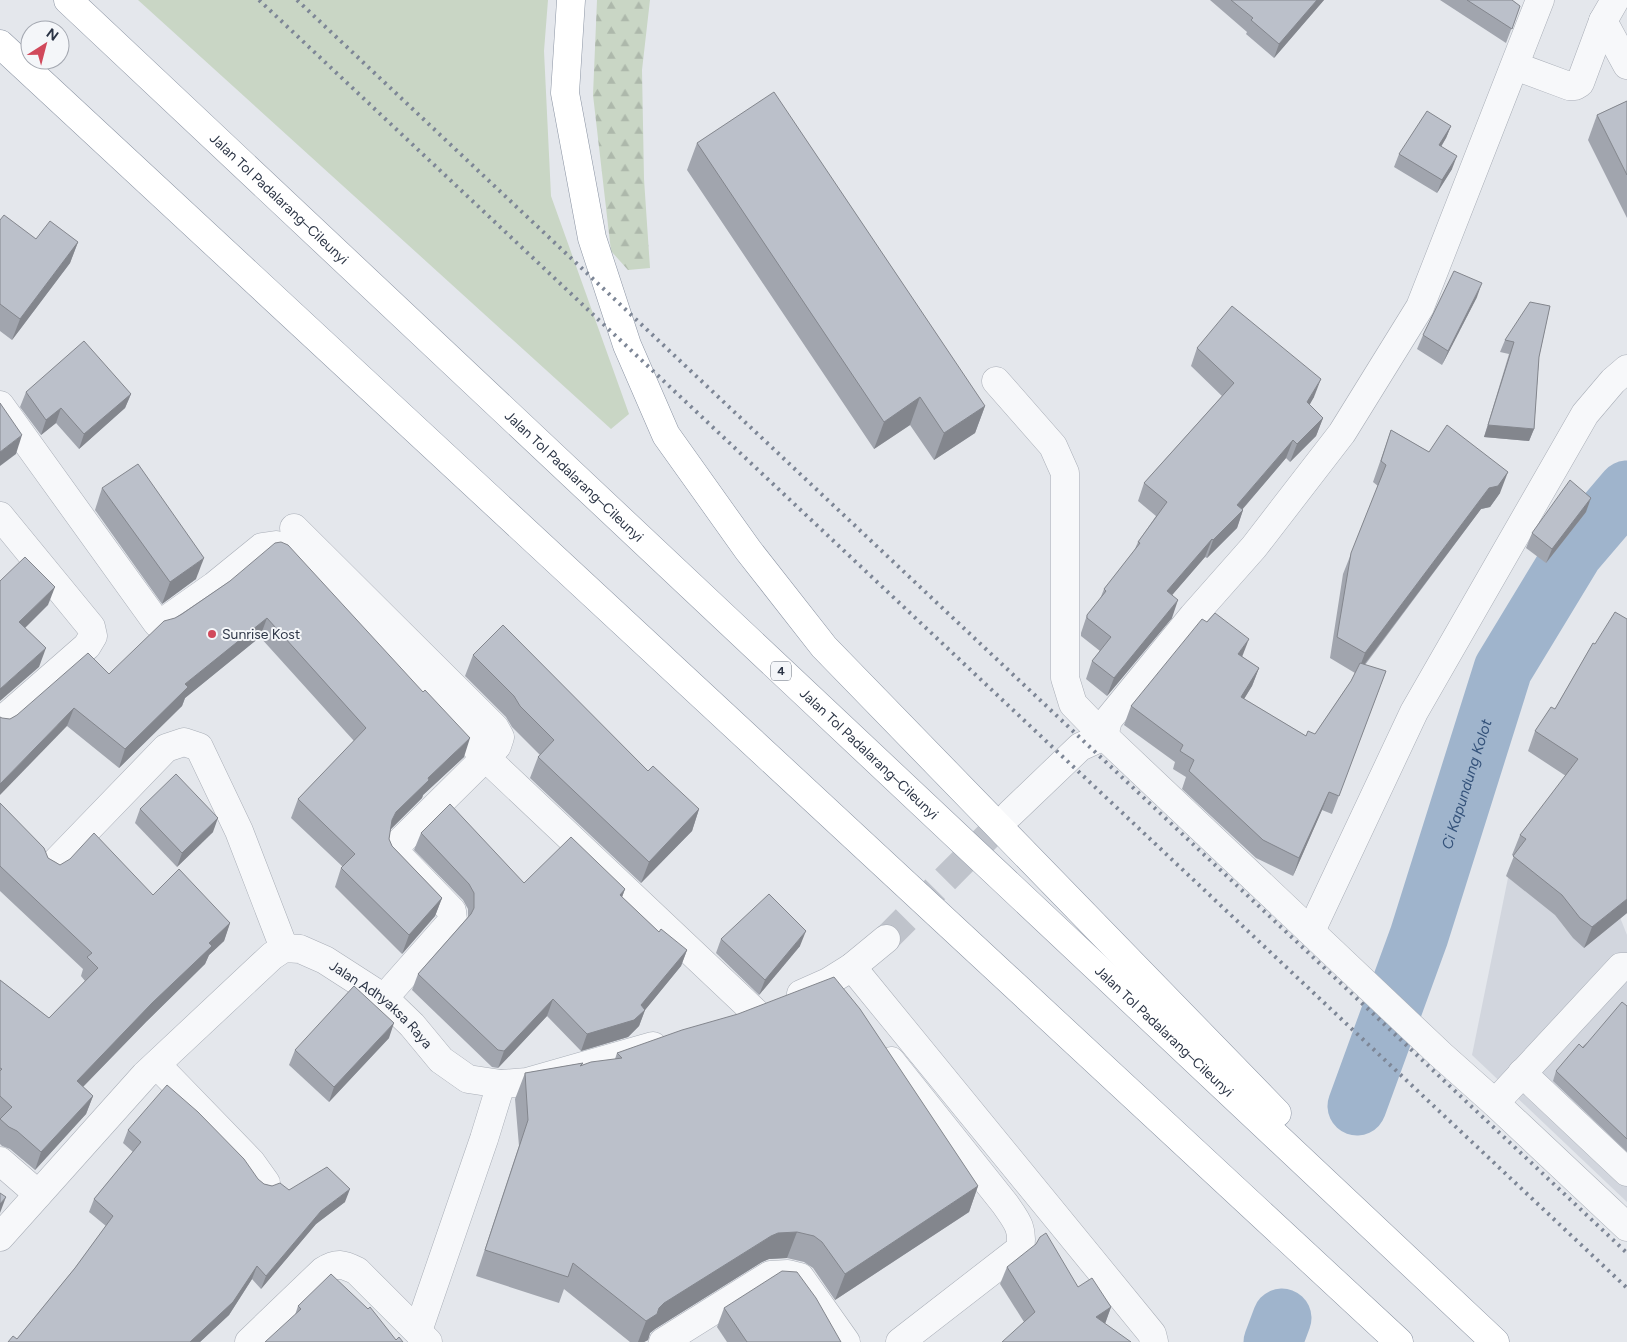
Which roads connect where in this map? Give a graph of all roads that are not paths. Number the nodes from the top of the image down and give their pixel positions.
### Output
1 (68, 0) edge
2 (571, 0) edge
3 (1540, 0) edge
4 (1609, 10) edge
5 (0, 44) edge
6 (1627, 65) edge
7 (1515, 66) junction
8 (1627, 369) edge
9 (996, 381) dead end
10 (0, 404) edge
11 (0, 516) edge
12 (294, 528) dead end
13 (0, 722) edge
14 (1104, 736) junction
15 (485, 757) junction
16 (1010, 814) tunnel mouth
17 (52, 866) edge
18 (1311, 930) junction
19 (886, 939) tunnel mouth
20 (284, 948) junction
21 (852, 967) junction
22 (1627, 967) edge
23 (828, 982) junction
24 (384, 998) junction
25 (846, 1005) edge
26 (676, 1039) edge
27 (877, 1043) edge
28 (157, 1065) junction
29 (1522, 1073) junction
30 (501, 1084) junction
31 (1495, 1103) junction
32 (0, 1161) edge
33 (1627, 1172) edge
34 (266, 1183) edge
35 (38, 1194) junction
36 (1627, 1227) edge
37 (0, 1236) edge
38 (423, 1337) edge
39 (249, 1342) edge
40 (663, 1342) edge
41 (846, 1342) edge
42 (900, 1342) edge
43 (1154, 1342) edge
44 (1398, 1342) edge
45 (1495, 1342) edge
46 (1500, 1342) edge

1 - 45 highway, Jalan Tol Padalarang–Cileunyi / 4
2 - 46 highway
3 - 7 street
4 - 6 street
4 - 7 street
5 - 44 highway
7 - 14 street
8 - 18 street
9 - 14 street
10 - 15 street
11 - 13 street
12 - 15 street
14 - 16 street
14 - 18 street
15 - 23 street
15 - 24 street
17 - 20 street
18 - 31 street
19 - 21 street
20 - 24 street, Jalan Adhyaksa Raya
20 - 28 street
21 - 23 street
21 - 43 street
22 - 29 street
23 - 25 street
24 - 30 street, Jalan Adhyaksa Raya
26 - 30 street, Jalan Adhyaksa Raya
27 - 42 street
28 - 34 street
28 - 35 street
29 - 31 street
29 - 33 street
30 - 38 street
31 - 36 street
32 - 35 street
35 - 37 street
38 - 39 street
40 - 41 street

